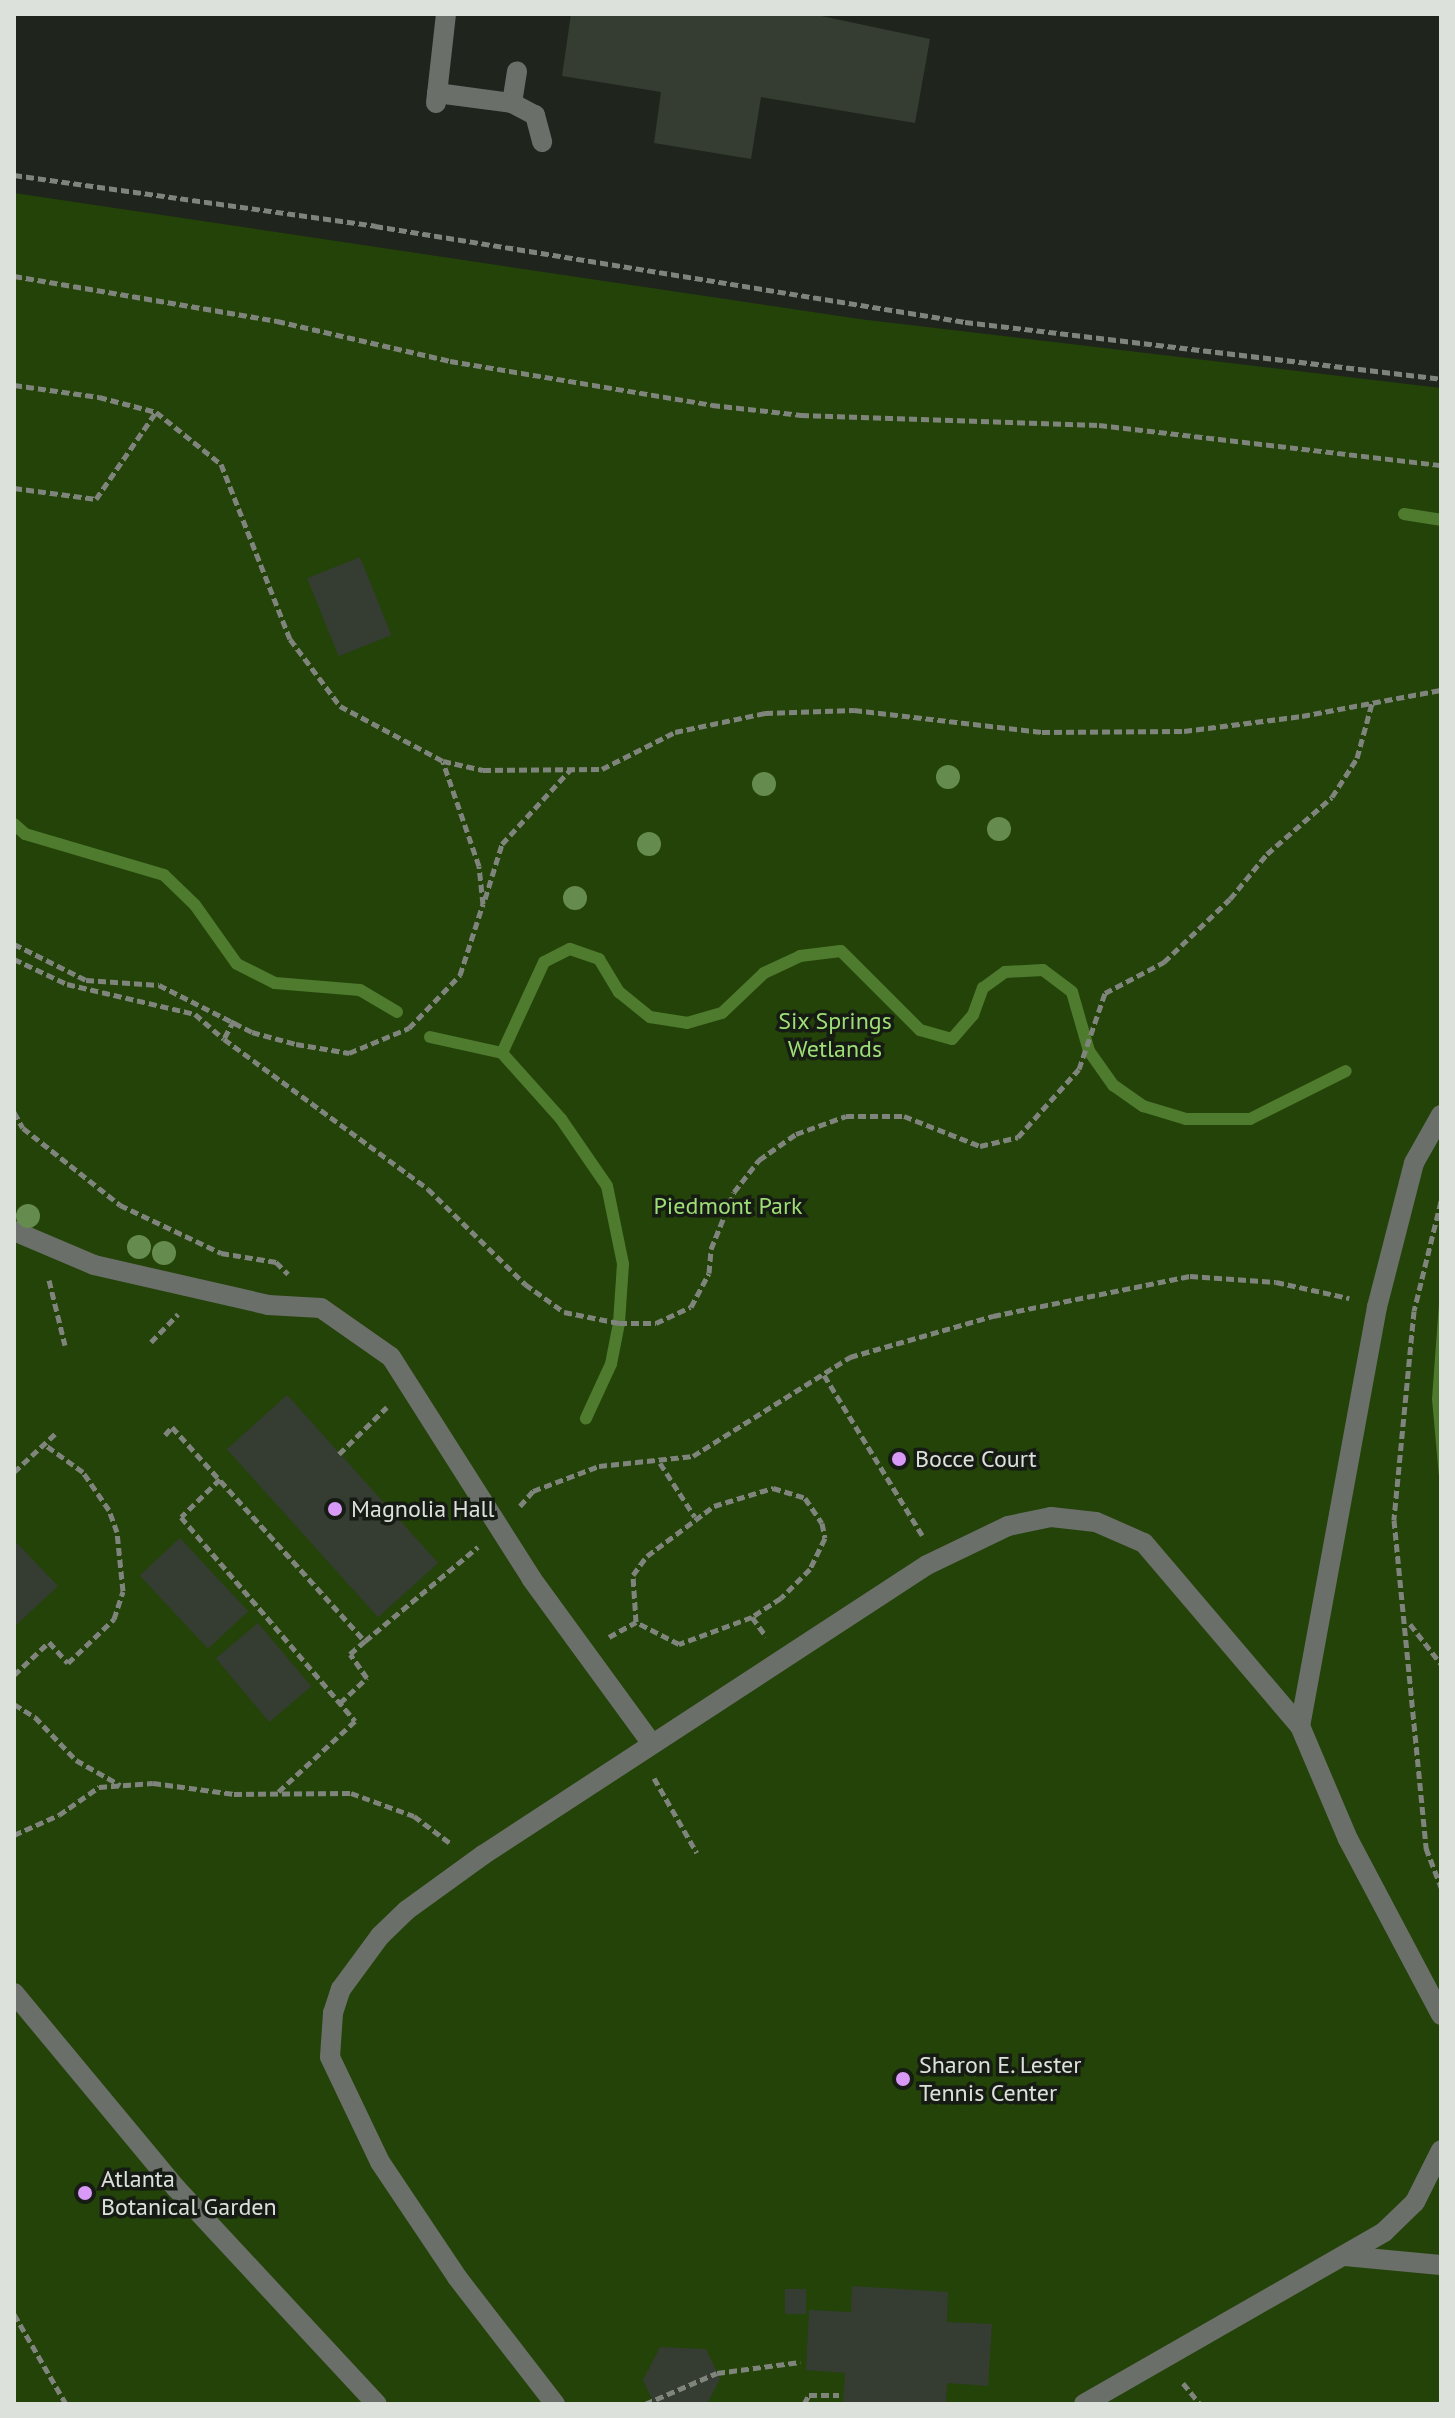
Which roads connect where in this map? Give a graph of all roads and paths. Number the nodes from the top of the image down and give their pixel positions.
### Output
1 (446, 14) edge
2 (517, 71) dead end
3 (512, 103) junction
4 (542, 142) dead end
5 (14, 175) edge
6 (14, 276) edge
7 (1441, 379) edge
8 (14, 385) edge
9 (156, 412) junction
10 (1441, 465) edge
11 (14, 488) edge
12 (1441, 690) edge
13 (1372, 703) junction
14 (443, 761) junction
15 (571, 769) junction
16 (483, 904) junction
17 (14, 944) edge
18 (14, 959) edge
19 (234, 1020) junction
20 (224, 1039) junction
21 (14, 1112) edge
22 (1441, 1115) edge
23 (1441, 1201) edge
24 (14, 1231) edge
25 (42, 1268) dead end
26 (1377, 1307) junction
27 (321, 1308) junction
28 (172, 1321) dead end
29 (151, 1342) dead end
30 (65, 1345) dead end
31 (824, 1375) junction
32 (409, 1386) junction
33 (57, 1432) dead end
34 (165, 1435) dead end
35 (44, 1444) junction
36 (339, 1454) dead end
37 (660, 1463) junction
38 (14, 1472) edge
39 (220, 1479) junction
40 (695, 1517) junction
41 (502, 1527) junction
42 (937, 1560) junction
43 (1408, 1621) junction
44 (365, 1641) junction
45 (1441, 1664) edge
46 (14, 1675) edge
47 (340, 1703) junction
48 (14, 1704) edge
49 (1300, 1726) junction
50 (646, 1748) junction
51 (121, 1785) junction
52 (276, 1794) junction
53 (14, 1835) edge
54 (697, 1853) dead end
55 (469, 1865) junction
56 (1441, 1887) edge
57 (14, 1993) edge
58 (1441, 2015) edge
59 (1441, 2150) edge
60 (1345, 2256) junction
61 (1441, 2265) edge
62 (14, 2314) edge
63 (800, 2362) dead end
64 (839, 2395) dead end
65 (66, 2404) edge
66 (377, 2404) edge
67 (555, 2404) edge
68 (645, 2404) edge
69 (804, 2404) edge
70 (1084, 2404) edge

1 - 3 street
2 - 3 street
3 - 4 street
5 - 7 path
6 - 10 path
8 - 9 path
9 - 11 path
9 - 14 path
12 - 13 path
13 - 15 path
13 - 20 path
14 - 15 path
14 - 16 path
15 - 16 path
16 - 19 path
17 - 19 path
18 - 20 path
19 - 20 path
21 - 27 path
22 - 26 street
23 - 43 path
24 - 27 street
25 - 30 path
26 - 31 path
26 - 49 street
27 - 32 street
28 - 29 path
31 - 37 path
31 - 42 path
32 - 36 path
32 - 41 street
33 - 35 path
34 - 39 path
35 - 38 path
35 - 46 path
37 - 40 path
37 - 41 path
39 - 44 path
39 - 47 path
40 - 40 path
41 - 44 path
41 - 50 street
42 - 49 street
42 - 50 street
43 - 45 path
43 - 56 path
44 - 47 path
47 - 52 path
48 - 51 path
49 - 58 street
50 - 54 path
50 - 55 street
51 - 52 path
51 - 53 path
52 - 55 path
55 - 67 street
57 - 66 street
59 - 60 street
60 - 61 street
60 - 70 street
62 - 65 path
63 - 68 path
64 - 69 path

